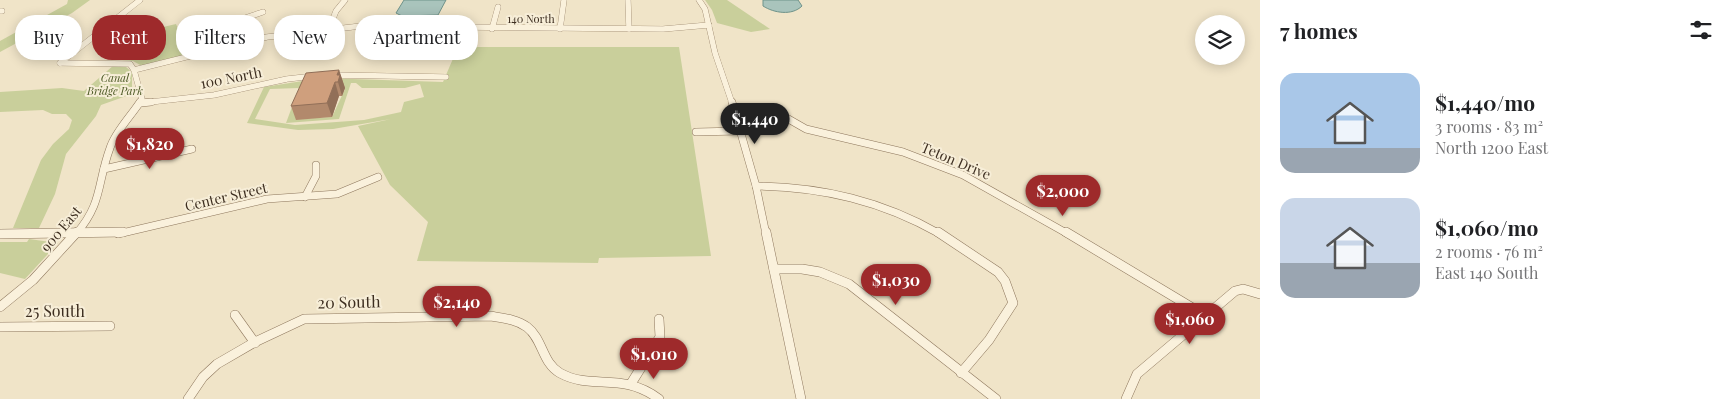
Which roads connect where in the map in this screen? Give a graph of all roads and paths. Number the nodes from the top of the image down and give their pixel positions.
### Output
1 (140, 0) edge
2 (345, 0) edge
3 (564, 0) edge
4 (628, 0) edge
5 (699, 0) edge
6 (498, 7) dead end
7 (263, 12) dead end
8 (254, 15) edge
9 (334, 15) edge
10 (709, 25) junction
11 (345, 28) edge
12 (492, 29) junction
13 (560, 29) junction
14 (629, 29) junction
15 (176, 60) edge
16 (134, 70) junction
17 (326, 75) edge
18 (256, 76) dead end
19 (318, 76) edge
20 (446, 77) dead end
21 (260, 85) junction
22 (141, 103) junction
23 (734, 107) junction
24 (739, 131) junction
25 (696, 132) dead end
26 (192, 149) dead end
27 (316, 165) dead end
28 (104, 169) junction
29 (378, 177) dead end
30 (756, 186) junction
31 (306, 197) junction
32 (0, 234) edge
33 (77, 234) junction
34 (774, 269) junction
35 (1260, 293) edge
36 (0, 306) edge
37 (235, 315) dead end
38 (1206, 316) junction
39 (659, 319) dead end
40 (110, 326) dead end
41 (0, 327) edge
42 (255, 343) junction
43 (961, 373) junction
44 (632, 382) junction
45 (188, 399) edge
46 (659, 399) edge
47 (801, 399) edge
48 (996, 399) edge
49 (1126, 399) edge

1 - 16 street
2 - 9 street
3 - 13 street
4 - 14 street
5 - 10 street
6 - 12 street
7 - 8 street
10 - 14 street, 140 North
10 - 23 street
11 - 12 street, 140 North
12 - 13 street, 140 North
13 - 14 street, 140 North
15 - 16 street, 140 North
16 - 22 street
17 - 20 street
18 - 21 street
19 - 21 street, 100 North
21 - 22 street, 100 North
22 - 28 street, 900 East
23 - 24 street
23 - 38 street, Teton Drive
24 - 25 street
24 - 30 street
26 - 28 street
27 - 31 street
28 - 33 street, 900 East
29 - 31 street, Center Street
30 - 34 street
30 - 43 street
31 - 33 street, Center Street
32 - 33 street, Center Street
33 - 36 street, 900 East
34 - 43 street
34 - 47 street
35 - 38 street
37 - 42 street
38 - 49 street
39 - 44 street
40 - 41 street, 25 South
42 - 44 street, 20 South
42 - 45 street, 20 South
43 - 48 street
44 - 46 street

